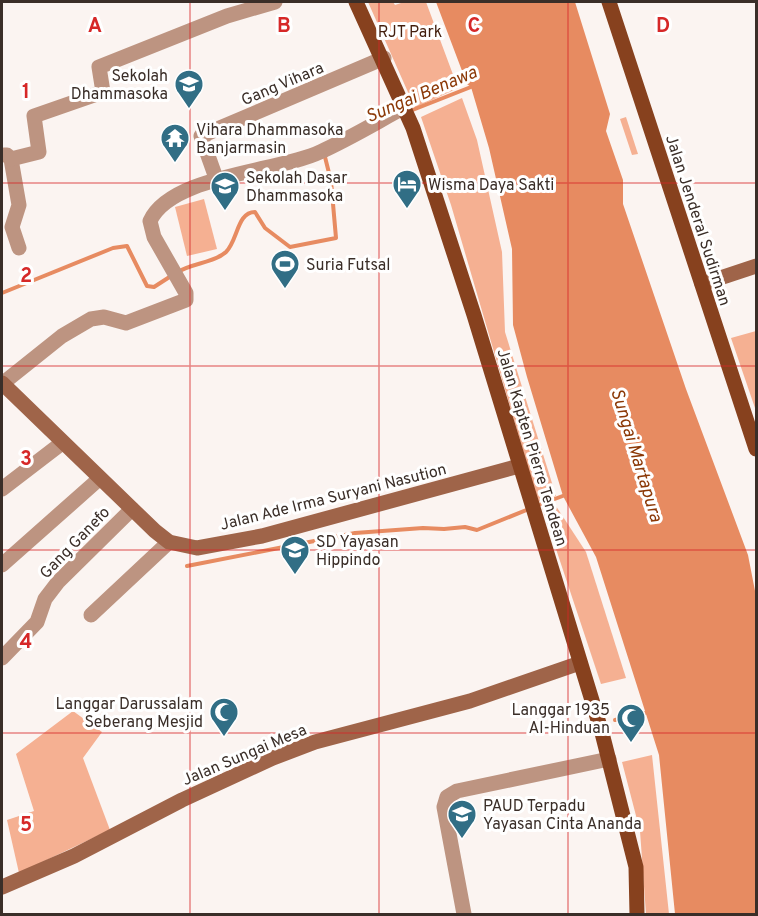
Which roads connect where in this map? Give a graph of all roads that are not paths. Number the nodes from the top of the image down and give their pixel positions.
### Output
1 (275, 2) edge
2 (356, 2) edge
3 (609, 2) edge
4 (384, 58) junction
5 (407, 112) junction
6 (6, 158) edge
7 (216, 178) junction
8 (19, 248) dead end
9 (756, 267) edge
10 (702, 284) junction
11 (2, 383) edge
12 (62, 442) junction
13 (756, 449) edge
14 (519, 466) junction
15 (99, 479) junction
16 (2, 489) edge
17 (132, 509) junction
18 (169, 542) junction
19 (2, 565) edge
20 (91, 615) dead end
21 (2, 658) edge
22 (580, 663) junction
23 (609, 759) junction
24 (2, 886) edge
25 (464, 915) edge
26 (638, 915) edge

1 - 6 street
2 - 4 main road, Jalan Kapten Pierre Tendean
3 - 10 main road, Jalan Jenderal Sudirman
4 - 5 main road, Jalan Kapten Pierre Tendean
4 - 7 street, Gang Vihara
5 - 7 street
5 - 14 main road, Jalan Kapten Pierre Tendean
6 - 8 street
7 - 11 street
9 - 10 main road
10 - 13 main road, Jalan Jenderal Sudirman
11 - 12 main road
12 - 15 main road
12 - 16 street
14 - 18 main road, Jalan Ade Irma Suryani Nasution
14 - 22 main road, Jalan Kapten Pierre Tendean
15 - 17 main road
15 - 19 street
17 - 18 main road
17 - 21 street, Gang Ganefo
18 - 20 street
22 - 23 main road, Jalan Kapten Pierre Tendean
22 - 24 main road, Jalan Sungai Mesa
23 - 25 street
23 - 26 main road, Jalan Kapten Pierre Tendean

